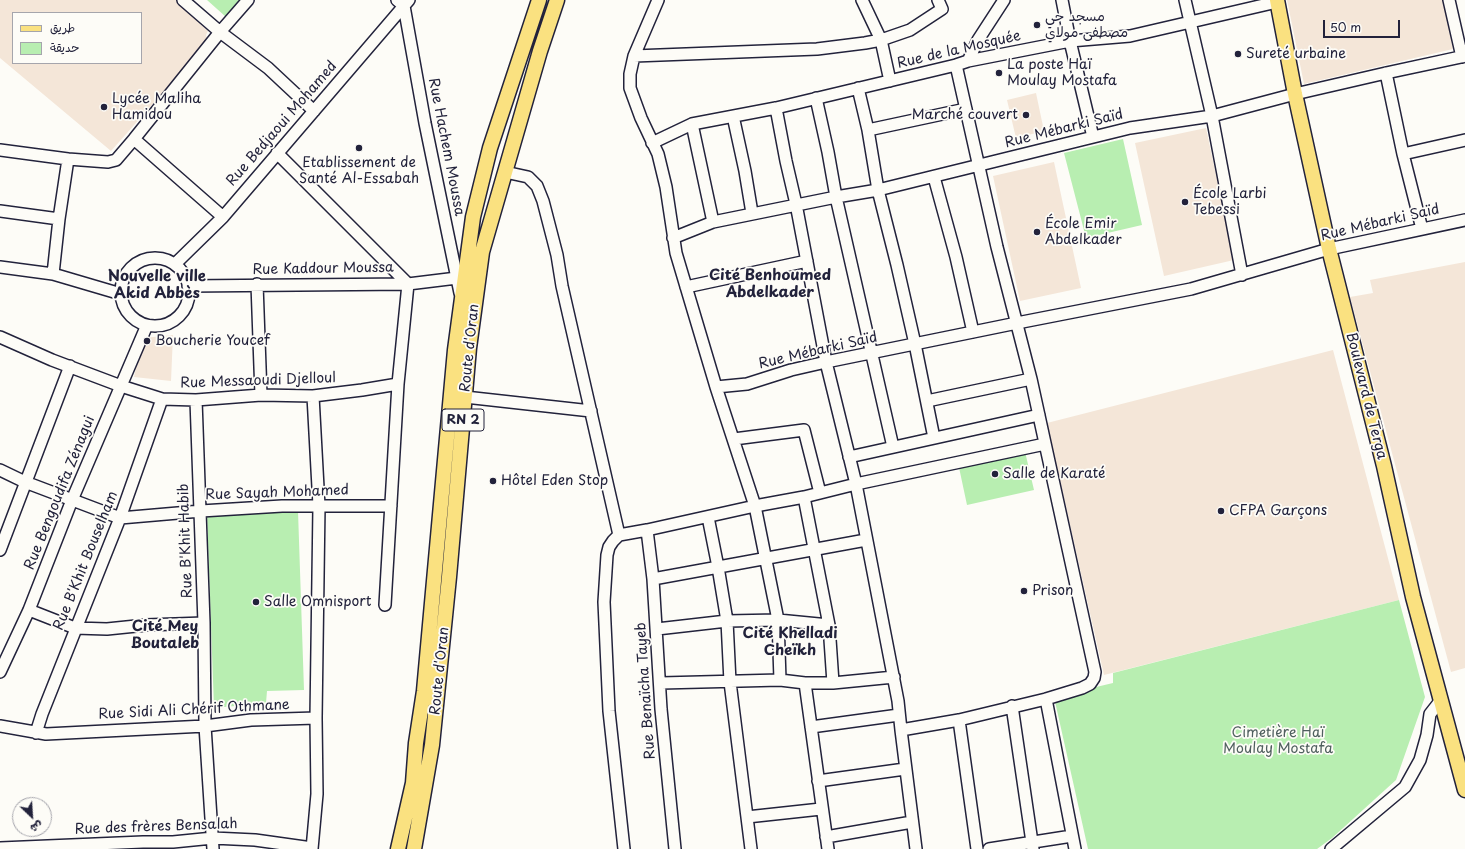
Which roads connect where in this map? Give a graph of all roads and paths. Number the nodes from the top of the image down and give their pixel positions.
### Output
1 (183, 0) edge
2 (248, 0) edge
3 (539, 0) edge
4 (556, 0) edge
5 (658, 0) edge
6 (862, 0) edge
7 (938, 0) edge
8 (1004, 0) edge
9 (1062, 0) edge
10 (1185, 0) edge
11 (1449, 0) edge
12 (1277, 1) edge
13 (403, 2) edge
14 (1191, 22) junction
15 (220, 32) junction
16 (881, 40) junction
17 (1070, 41) junction
18 (634, 56) junction
19 (1463, 57) edge
20 (968, 61) junction
21 (956, 65) junction
22 (1386, 73) junction
23 (890, 81) junction
24 (858, 88) junction
25 (1295, 94) junction
26 (816, 98) junction
27 (776, 108) junction
28 (966, 109) junction
29 (314, 111) junction
30 (733, 116) junction
31 (1212, 116) junction
32 (692, 124) junction
33 (868, 130) junction
34 (1093, 137) junction
35 (134, 139) junction
36 (1465, 140) edge
37 (652, 143) junction
38 (0, 150) edge
39 (277, 153) junction
40 (1403, 154) junction
41 (68, 159) junction
42 (979, 166) junction
43 (505, 172) junction
44 (934, 177) junction
45 (878, 190) junction
46 (836, 197) junction
47 (796, 204) junction
48 (0, 211) edge
49 (752, 213) junction
50 (223, 217) junction
51 (59, 219) junction
52 (1465, 220) edge
53 (713, 222) junction
54 (1422, 229) junction
55 (673, 238) junction
56 (1329, 249) junction
57 (807, 261) junction
58 (175, 264) junction
59 (0, 267) edge
60 (53, 274) junction
61 (1242, 275) junction
62 (457, 278) junction
63 (257, 284) junction
64 (408, 284) junction
65 (188, 286) junction
66 (686, 288) junction
67 (121, 294) junction
68 (462, 303) junction
69 (1017, 323) junction
70 (146, 325) junction
71 (972, 332) junction
72 (0, 337) edge
73 (915, 344) junction
74 (871, 353) junction
75 (826, 362) junction
76 (70, 366) junction
77 (1031, 379) junction
78 (398, 384) junction
79 (121, 386) junction
80 (716, 387) junction
81 (261, 395) junction
82 (313, 396) junction
83 (465, 397) junction
84 (162, 399) junction
85 (196, 400) junction
86 (927, 401) junction
87 (592, 411) junction
88 (1039, 415) junction
89 (934, 438) junction
90 (734, 439) junction
91 (1045, 444) junction
92 (893, 447) junction
93 (849, 457) junction
94 (0, 470) edge
95 (25, 482) junction
96 (856, 484) junction
97 (820, 493) junction
98 (804, 497) junction
99 (72, 500) junction
100 (318, 506) junction
101 (391, 506) junction
102 (755, 506) junction
103 (200, 511) junction
104 (708, 517) junction
105 (120, 518) junction
106 (646, 530) junction
107 (619, 535) junction
108 (866, 540) junction
109 (815, 549) junction
110 (0, 550) edge
111 (765, 559) junction
112 (718, 567) junction
113 (653, 579) junction
114 (385, 605) dead end
115 (29, 610) junction
116 (778, 620) junction
117 (727, 621) junction
118 (204, 623) junction
119 (829, 625) junction
120 (75, 628) junction
121 (657, 630) junction
122 (3, 658) edge
123 (0, 672) edge
124 (894, 677) junction
125 (780, 680) junction
126 (730, 682) junction
127 (660, 683) junction
128 (805, 683) junction
129 (833, 683) junction
130 (1046, 699) junction
131 (1441, 700) junction
132 (1012, 706) junction
133 (899, 715) junction
134 (316, 718) junction
135 (959, 720) junction
136 (0, 726) edge
137 (205, 726) junction
138 (811, 727) junction
139 (901, 730) junction
140 (36, 733) junction
141 (905, 769) junction
142 (818, 781) junction
143 (1465, 790) edge
144 (821, 809) junction
145 (747, 817) junction
146 (912, 822) junction
147 (1072, 836) junction
148 (826, 837) junction
149 (213, 844) edge
150 (142, 845) edge
151 (1032, 846) edge
152 (0, 848) edge
153 (312, 848) edge
154 (398, 849) edge
155 (414, 849) edge
156 (624, 849) edge
157 (675, 849) edge
158 (751, 849) edge
159 (828, 849) edge
160 (916, 849) edge
161 (977, 849) edge
162 (989, 849) edge
163 (1075, 849) edge
164 (1331, 849) edge

1 - 15 street
2 - 15 street
3 - 68 main road, Route d'Oran / RN 2
4 - 43 main road, Route d'Oran / RN 2
5 - 18 street
6 - 16 street
7 - 16 street
8 - 20 street
9 - 17 street
10 - 14 street
11 - 19 street
12 - 14 street, Rue de la Mosquée
12 - 25 main road, Boulevard de Terga
13 - 29 street, Rue Bedjaoui Mohamed
13 - 62 street, Rue Hachem Moussa
14 - 17 street, Rue de la Mosquée
14 - 31 street
15 - 29 street
15 - 35 street
16 - 18 street
16 - 23 street
17 - 20 street, Rue de la Mosquée
17 - 34 street
18 - 37 street
19 - 22 street, Rue Mébarki Saïd
20 - 21 street, Rue de la Mosquée
21 - 23 street, Rue de la Mosquée
21 - 28 street
22 - 25 street, Rue Mébarki Saïd
22 - 40 street
23 - 24 street, Rue de la Mosquée
24 - 26 street, Rue de la Mosquée
24 - 33 street
25 - 31 street, Rue Mébarki Saïd
25 - 56 main road, Boulevard de Terga
26 - 27 street, Rue de la Mosquée
26 - 46 street
27 - 30 street, Rue de la Mosquée
27 - 47 street
28 - 33 street
28 - 42 street
29 - 39 street, Rue Bedjaoui Mohamed
30 - 32 street, Rue de la Mosquée
30 - 49 street
31 - 34 street, Rue Mébarki Saïd
31 - 61 street
32 - 37 street, Rue de la Mosquée
32 - 53 street
33 - 45 street
34 - 42 street, Rue Mébarki Saïd
35 - 41 street
35 - 50 street
36 - 40 street
37 - 55 street
38 - 41 street
39 - 50 street, Rue Bedjaoui Mohamed
39 - 64 street
40 - 54 street
41 - 51 street
42 - 44 street, Rue Mébarki Saïd
42 - 69 street
43 - 83 main road, Route d'Oran / RN 2
43 - 87 street
44 - 45 street, Rue Mébarki Saïd
44 - 71 street
45 - 46 street, Rue Mébarki Saïd
45 - 73 street
46 - 47 street, Rue Mébarki Saïd
46 - 74 street
47 - 49 street, Rue Mébarki Saïd
47 - 57 street
48 - 51 street
49 - 53 street, Rue Mébarki Saïd
50 - 58 street, Rue Bedjaoui Mohamed
51 - 60 street
52 - 54 street, Rue Mébarki Saïd
53 - 55 street, Rue Mébarki Saïd
54 - 56 street, Rue Mébarki Saïd
55 - 66 street
56 - 61 street, Rue Mébarki Saïd
56 - 131 main road, Boulevard de Terga
57 - 66 street
57 - 75 street
58 - 65 street
58 - 67 street
59 - 60 street
60 - 67 street
61 - 69 street, Rue Mébarki Saïd
62 - 64 street, Rue Kaddour Moussa
62 - 68 street, Rue Hachem Moussa
63 - 64 street, Rue Kaddour Moussa
63 - 65 street, Rue Kaddour Moussa
63 - 81 street
64 - 78 street
65 - 70 street
66 - 80 street
67 - 70 street
68 - 154 main road, Route d'Oran / RN 2
69 - 71 street, Rue Mébarki Saïd
69 - 77 street
70 - 79 street, Rue Bengoudifa Zénagui
71 - 73 street, Rue Mébarki Saïd
72 - 76 street, Rue Messaoudi Djelloul
73 - 74 street, Rue Mébarki Saïd
73 - 86 street
74 - 75 street, Rue Mébarki Saïd
74 - 92 street
75 - 80 street, Rue Mébarki Saïd
75 - 93 street
76 - 79 street, Rue Messaoudi Djelloul
76 - 95 street
77 - 86 street
77 - 88 street
78 - 82 street, Rue Messaoudi Djelloul
78 - 101 street
79 - 84 street, Rue Messaoudi Djelloul
79 - 99 street, Rue Bengoudifa Zénagui
80 - 90 street
81 - 82 street, Rue Messaoudi Djelloul
81 - 85 street, Rue Messaoudi Djelloul
82 - 100 street
83 - 87 street
83 - 155 main road, Route d'Oran / RN 2
84 - 85 street, Rue Messaoudi Djelloul
84 - 105 street, Rue B'Khit Bouselham
85 - 103 street, Rue B'Khit Habib
86 - 89 street
87 - 107 street
88 - 89 street
88 - 91 street
89 - 92 street
90 - 97 street
90 - 102 street
91 - 96 street
91 - 130 street
92 - 93 street
93 - 96 street
94 - 95 street, Rue Sayah Mohamed
95 - 99 street, Rue Sayah Mohamed
95 - 110 street
96 - 97 street
96 - 108 street
97 - 98 street
98 - 102 street
98 - 109 street
99 - 105 street, Rue Sayah Mohamed
99 - 115 street, Rue Bengoudifa Zénagui
100 - 101 street, Rue Sayah Mohamed
100 - 103 street, Rue Sayah Mohamed
100 - 134 street
101 - 114 street
102 - 104 street
102 - 111 street
103 - 105 street, Rue Sayah Mohamed
103 - 118 street, Rue B'Khit Habib
104 - 106 street
104 - 112 street
105 - 120 street, Rue B'Khit Bouselham
106 - 107 street
106 - 113 street, Rue Benaïcha Tayeb
107 - 156 street
108 - 109 street
108 - 124 street
109 - 111 street
109 - 119 street
111 - 112 street
111 - 116 street
112 - 113 street
112 - 117 street
113 - 121 street, Rue Benaïcha Tayeb
115 - 120 street
115 - 122 street, Rue Bengoudifa Zénagui
116 - 117 street
116 - 119 street
116 - 125 street
117 - 121 street
117 - 126 street
118 - 120 street
118 - 137 street, Rue B'Khit Habib
119 - 129 street
120 - 140 street, Rue B'Khit Bouselham
121 - 127 street, Rue Benaïcha Tayeb
122 - 123 street, Rue Bengoudifa Zénagui
124 - 129 street
124 - 133 street
125 - 126 street
125 - 128 street
126 - 127 street
126 - 145 street
127 - 157 street, Rue Benaïcha Tayeb
128 - 129 street
128 - 138 street
130 - 132 street
130 - 147 street
131 - 143 main road, Boulevard de Terga
131 - 164 street
132 - 135 street
132 - 151 street
133 - 138 street
133 - 139 street
134 - 137 street, Rue Sidi Ali Chérif Othmane
134 - 153 street
135 - 139 street
135 - 161 street
136 - 140 street, Rue Sidi Ali Chérif Othmane
137 - 140 street, Rue Sidi Ali Chérif Othmane
137 - 149 street, Rue B'Khit Habib
138 - 142 street
139 - 141 street
141 - 142 street
141 - 146 street
142 - 144 street
144 - 145 street
144 - 148 street
145 - 158 street
146 - 148 street
146 - 160 street
147 - 151 street
147 - 163 street
148 - 159 street
149 - 150 street, Rue des frères Bensalah
149 - 153 street, Rue des frères Bensalah
150 - 152 street, Rue des frères Bensalah
151 - 162 street

